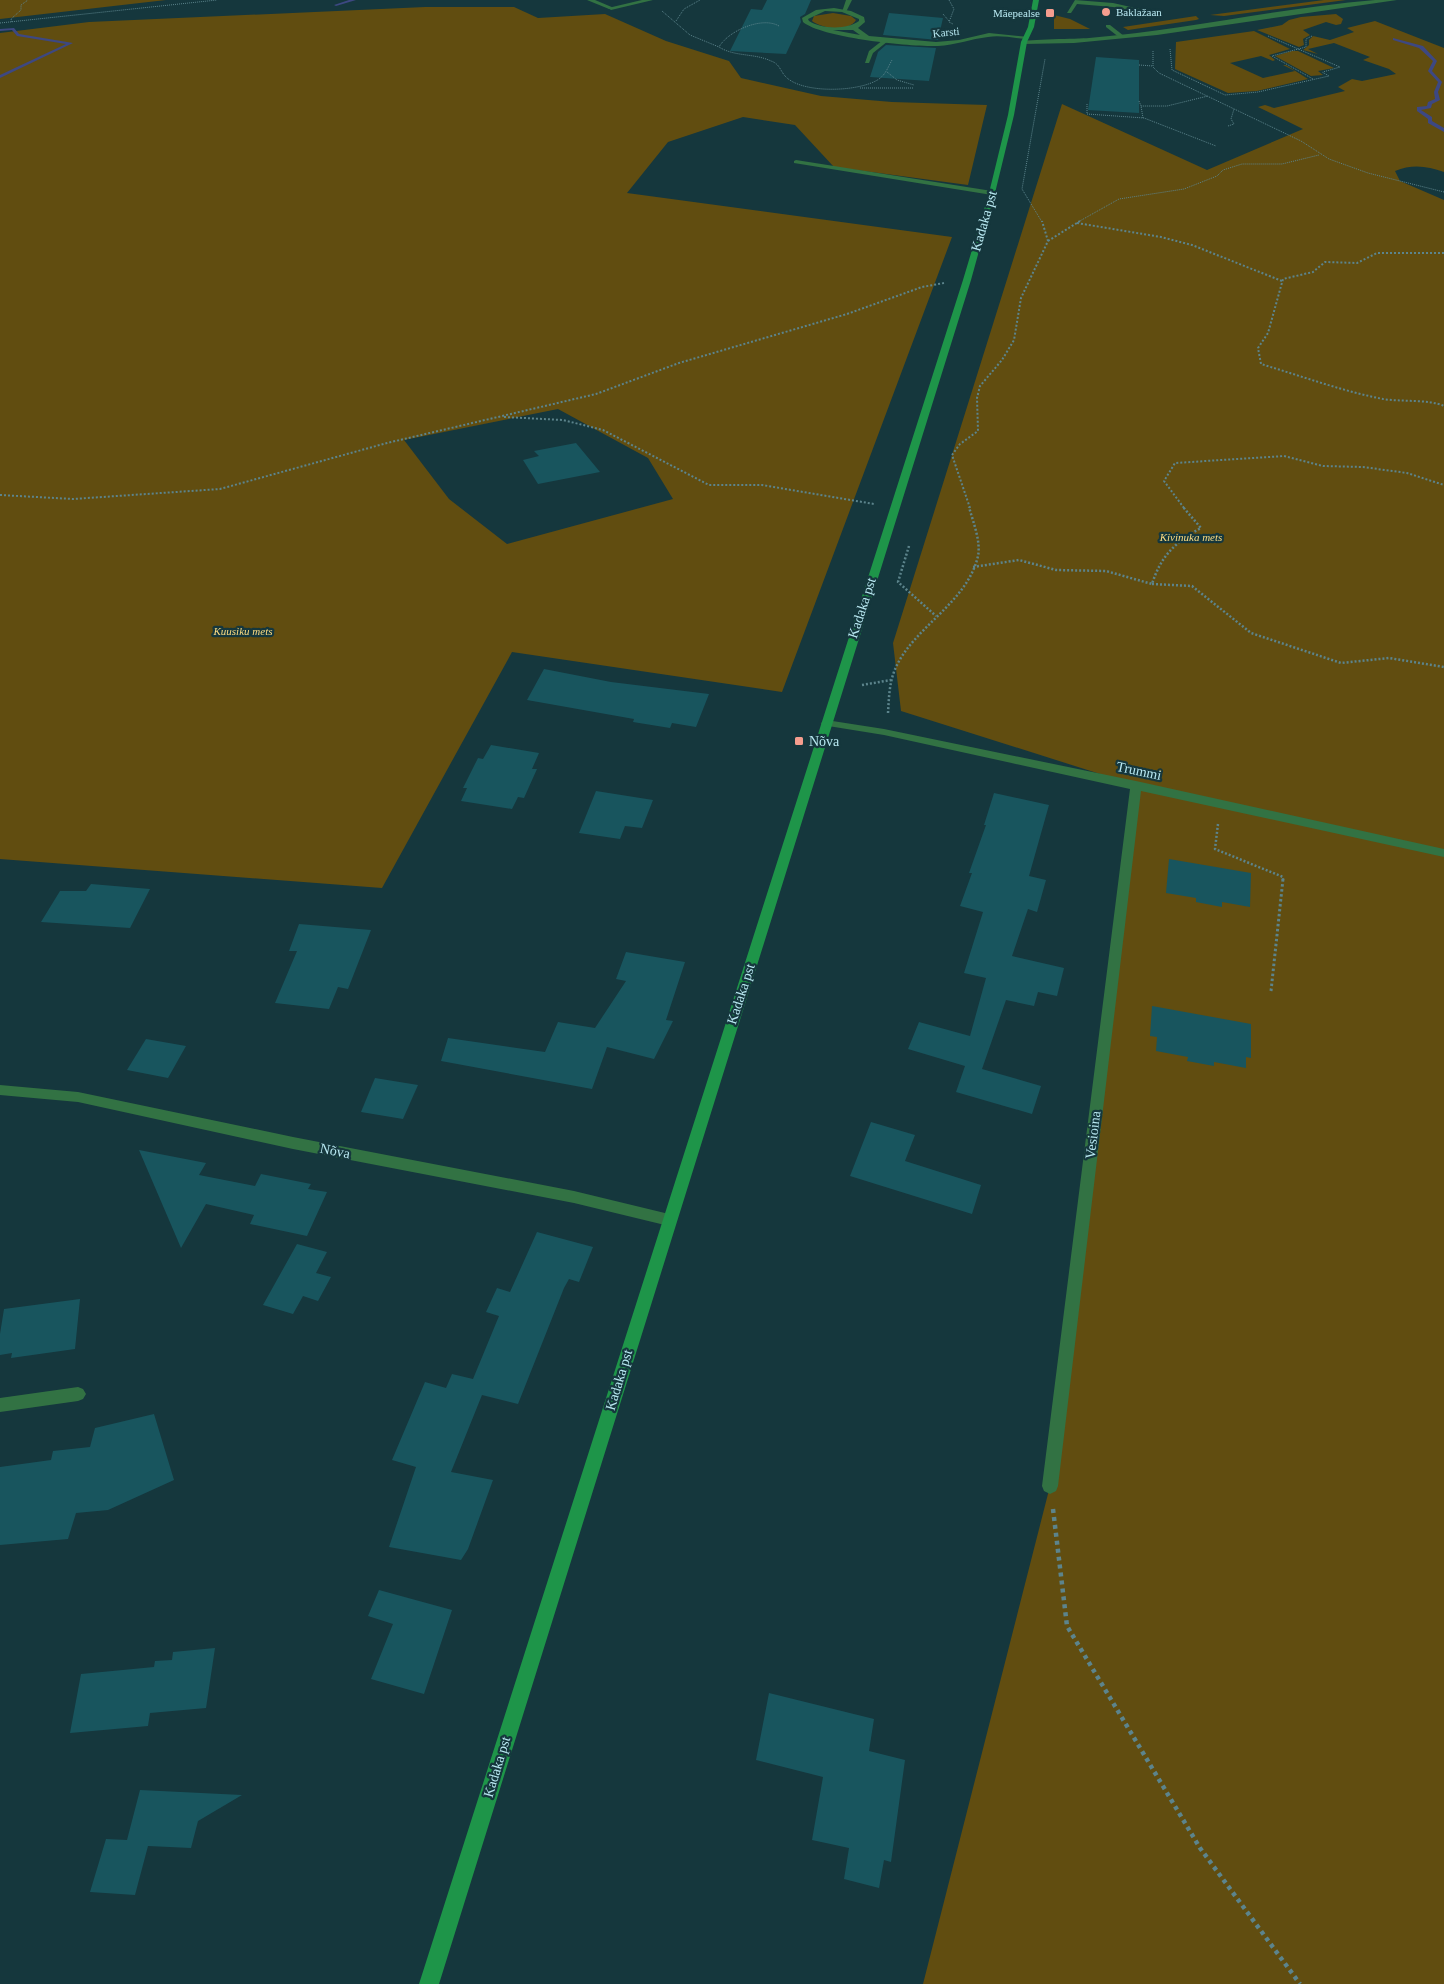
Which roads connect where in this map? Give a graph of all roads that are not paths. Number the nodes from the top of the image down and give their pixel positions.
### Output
1 (590, 0) edge
2 (650, 0) edge
3 (849, 0) edge
4 (1036, 0) edge
5 (1394, 0) edge
6 (844, 11) junction
7 (1069, 12) dead end
8 (1150, 12) dead end
9 (1108, 26) dead end
10 (816, 28) junction
11 (854, 28) junction
12 (1035, 34) dead end
13 (1043, 35) dead end
14 (1122, 37) junction
15 (868, 38) junction
16 (1026, 38) junction
17 (885, 41) junction
18 (868, 62) dead end
19 (796, 162) dead end
20 (992, 193) junction
21 (826, 723) junction
22 (1136, 785) junction
23 (1444, 853) edge
24 (0, 1090) edge
25 (669, 1220) junction
26 (78, 1394) dead end
27 (0, 1405) edge
28 (1050, 1486) road end
29 (429, 1984) edge

1 - 2 street
3 - 6 street
4 - 16 main road, Kadaka pst
5 - 14 street
6 - 10 street
6 - 11 street
7 - 8 street
9 - 14 street
10 - 11 street
10 - 15 street, Karsti
11 - 15 street, Karsti
12 - 16 street
13 - 14 street
14 - 16 street
15 - 17 street, Karsti
16 - 17 street, Karsti
16 - 20 main road, Kadaka pst
17 - 18 street
19 - 20 street
20 - 21 main road, Kadaka pst
21 - 22 street, Trummi
21 - 25 main road, Kadaka pst
22 - 23 street, Trummi
22 - 28 street, Vesioina
24 - 25 street, Nõva
25 - 29 main road, Kadaka pst
26 - 27 street

